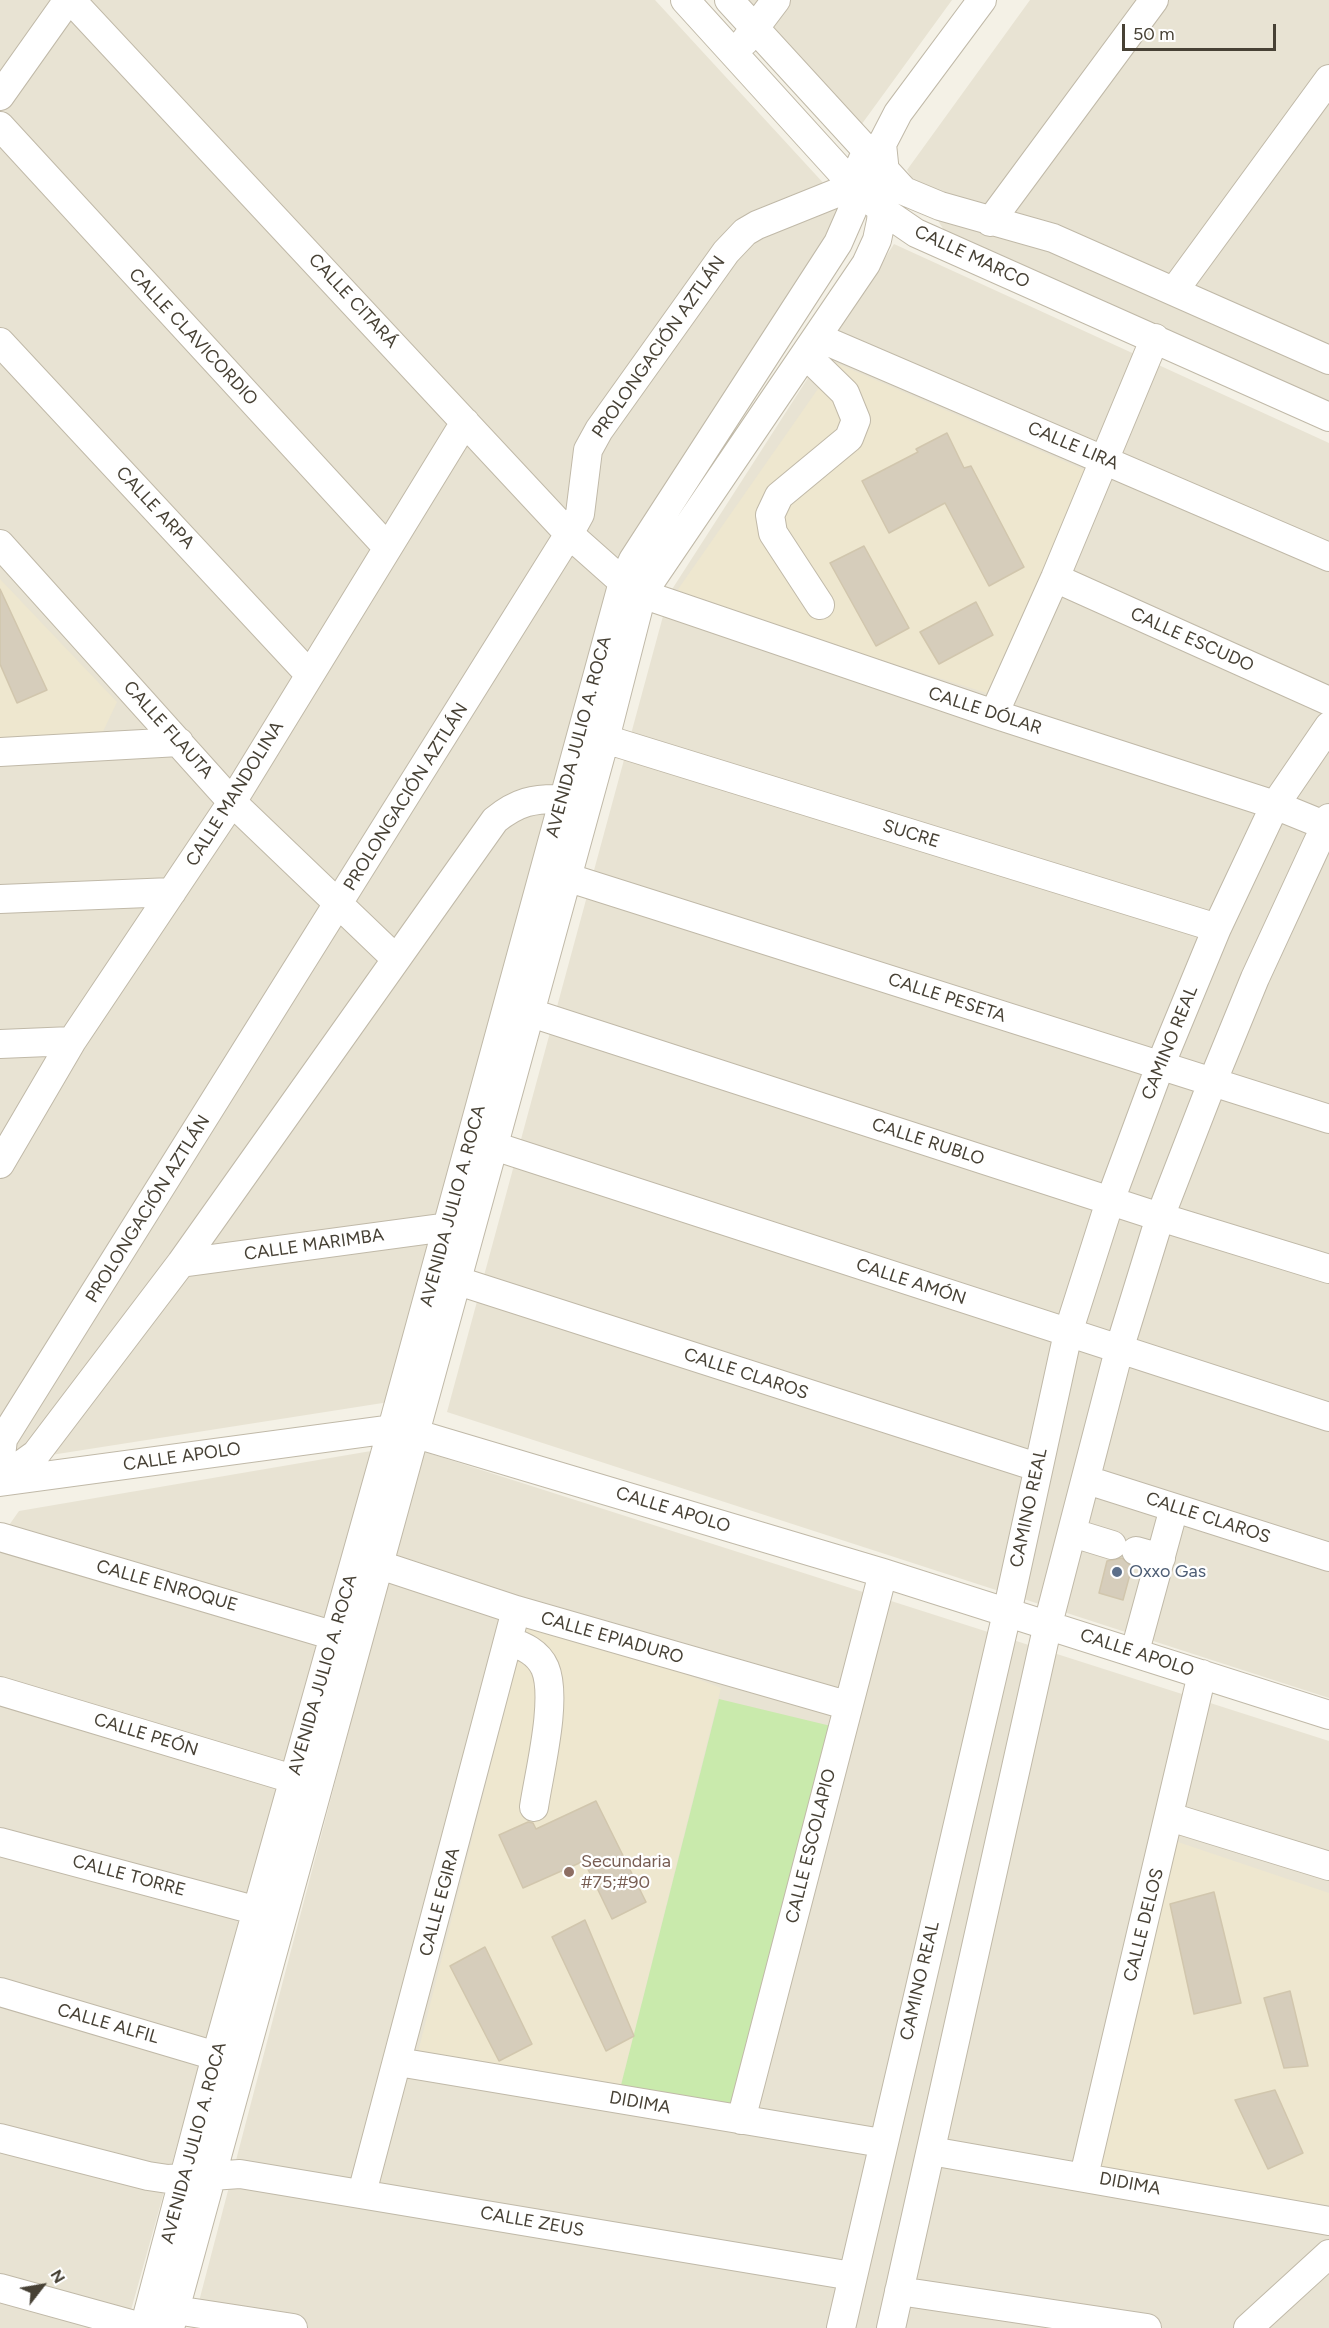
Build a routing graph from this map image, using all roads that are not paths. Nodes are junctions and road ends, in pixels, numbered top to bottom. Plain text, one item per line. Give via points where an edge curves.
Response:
1 (70, 0) edge
2 (685, 0) edge
3 (729, 0) edge
4 (776, 0) edge
5 (982, 0) edge
6 (1154, 0) edge
7 (756, 28) junction
8 (733, 54) junction
9 (1329, 79) edge
10 (0, 96) edge
11 (0, 126) edge
12 (874, 148) junction
13 (885, 173) junction
14 (854, 186) junction
15 (881, 209) junction
16 (990, 222) junction
17 (1174, 291) junction
18 (1155, 338) junction
19 (0, 342) edge
20 (811, 345) junction
21 (1329, 360) edge
22 (1329, 417) edge
23 (465, 422) junction
24 (1105, 460) junction
25 (569, 534) junction
26 (0, 544) edge
27 (387, 547) junction
28 (1329, 557) edge
29 (1055, 578) junction
30 (632, 588) junction
31 (820, 605) dead end
32 (309, 674) junction
33 (1329, 701) edge
34 (994, 714) junction
35 (1329, 726) edge
36 (605, 739) junction
37 (179, 742) junction
38 (0, 752) edge
39 (562, 799) junction
40 (232, 802) junction
41 (1275, 805) junction
42 (1328, 823) edge
43 (566, 877) junction
44 (172, 892) junction
45 (0, 899) edge
46 (338, 907) junction
47 (1216, 928) junction
48 (396, 959) junction
49 (528, 1012) junction
50 (72, 1041) junction
51 (0, 1044) edge
52 (1160, 1066) junction
53 (1212, 1083) junction
54 (1329, 1119) edge
55 (494, 1146) junction
56 (0, 1164) edge
57 (1110, 1201) junction
58 (1160, 1217) junction
59 (448, 1227) junction
60 (181, 1263) junction
61 (1329, 1269) edge
62 (455, 1280) junction
63 (1068, 1333) junction
64 (1119, 1350) junction
65 (1329, 1417) edge
66 (403, 1431) junction
67 (0, 1465) edge
68 (1037, 1467) junction
69 (1087, 1480) junction
70 (0, 1481) edge
71 (1174, 1508) junction
72 (1073, 1533) junction
73 (0, 1537) edge
74 (1136, 1551) junction
75 (1329, 1557) edge
76 (380, 1564) junction
77 (883, 1572) junction
78 (516, 1610) junction
79 (1007, 1613) junction
80 (1048, 1624) junction
81 (335, 1636) junction
82 (508, 1641) junction
83 (1135, 1651) junction
84 (1202, 1674) junction
85 (0, 1691) edge
86 (846, 1704) junction
87 (1329, 1715) edge
88 (292, 1779) junction
89 (534, 1807) dead end
90 (1170, 1816) junction
91 (0, 1842) edge
92 (1329, 1866) edge
93 (258, 1911) junction
94 (0, 1992) edge
95 (216, 2056) junction
96 (398, 2062) junction
97 (741, 2120) junction
98 (0, 2138) edge
99 (882, 2143) junction
100 (931, 2151) junction
101 (1084, 2175) junction
102 (198, 2177) junction
103 (362, 2193) junction
104 (1329, 2221) edge
105 (1329, 2254) edge
106 (852, 2276) junction
107 (0, 2288) edge
108 (899, 2291) junction
109 (155, 2321) edge
110 (293, 2328) edge
111 (841, 2328) edge
112 (891, 2328) edge
113 (1147, 2328) edge
114 (1248, 2328) edge

1 - 10 street
1 - 23 street, CALLE CITARÁ
2 - 8 street, CALLE MARCO
3 - 7 street, CALLE MARCO
4 - 7 street
5 - 12 street, AVENIDA JULIO A. ROCA
6 - 16 street
7 - 8 street
7 - 12 street, CALLE MARCO
8 - 14 street, CALLE MARCO
9 - 17 street
11 - 27 street, CALLE CLAVICORDIO
12 - 13 street, CALLE MARCO
12 - 14 street, AVENIDA JULIO A. ROCA
13 - 15 street, AVENIDA JULIO A. ROCA
13 - 16 street, CALLE MARCO via 915,197
14 - 15 street, CALLE MARCO
14 - 25 street, PROLONGACIÓN AZTLÁN via 758,225 745,232 726,252 599,430 588,450 580,514
14 - 30 street, AVENIDA JULIO A. ROCA via 852,211 838,243 633,560
15 - 18 street, CALLE MARCO via 916,234
15 - 20 street, AVENIDA JULIO A. ROCA via 873,250
16 - 17 street, CALLE MARCO via 1053,238
17 - 21 street, CALLE MARCO
18 - 22 street, CALLE MARCO
18 - 24 street
19 - 32 street, CALLE ARPA
20 - 24 street, CALLE LIRA
20 - 30 street, AVENIDA JULIO A. ROCA
20 - 31 street via 845,393 856,420 849,438 779,496 770,515 773,533
23 - 25 street, CALLE CITARÁ
23 - 27 street, CALLE MANDOLINA
24 - 28 street, CALLE LIRA
24 - 29 street
25 - 30 street, CALLE CITARÁ
25 - 46 street, PROLONGACIÓN AZTLÁN
26 - 37 street, CALLE FLAUTA
27 - 32 street, CALLE MANDOLINA
29 - 33 street, CALLE ESCUDO
29 - 34 street
30 - 34 street, CALLE DÓLAR
30 - 36 street, AVENIDA JULIO A. ROCA
30 - 39 street, AVENIDA JULIO A. ROCA
32 - 40 street, CALLE MANDOLINA
34 - 41 street, CALLE DÓLAR
35 - 41 street, CAMINO REAL
36 - 43 street, AVENIDA JULIO A. ROCA
36 - 47 street, SUCRE
37 - 38 street
37 - 40 street, CALLE FLAUTA
39 - 48 street via 523,801 495,820
39 - 59 street, AVENIDA JULIO A. ROCA
40 - 44 street, CALLE MANDOLINA
40 - 46 street, CALLE FLAUTA
41 - 42 street, CALLE DÓLAR
41 - 47 street, CAMINO REAL
42 - 53 street via 1255,978
43 - 49 street, AVENIDA JULIO A. ROCA
43 - 52 street, CALLE PESETA
44 - 45 street
44 - 50 street, CALLE MANDOLINA
46 - 48 street, CALLE FLAUTA
46 - 67 street, PROLONGACIÓN AZTLÁN via 3,1439
47 - 52 street, CAMINO REAL
48 - 60 street
49 - 55 street, AVENIDA JULIO A. ROCA
49 - 57 street, CALLE RUBLO
50 - 51 street
50 - 56 street, CALLE MANDOLINA
52 - 53 street, CALLE PESETA
52 - 57 street, CAMINO REAL
53 - 54 street, CALLE PESETA
53 - 58 street
55 - 62 street, AVENIDA JULIO A. ROCA
55 - 63 street, CALLE AMÓN
57 - 58 street, CALLE RUBLO
57 - 63 street, CAMINO REAL
58 - 61 street, CALLE RUBLO
58 - 64 street
59 - 60 street, CALLE MARIMBA
59 - 66 street, AVENIDA JULIO A. ROCA
60 - 70 street via 36,1454
62 - 66 street, AVENIDA JULIO A. ROCA
62 - 68 street, CALLE CLAROS
63 - 64 street, CALLE AMÓN
63 - 68 street, CAMINO REAL
64 - 65 street, CALLE AMÓN
64 - 69 street
66 - 70 street, CALLE APOLO
66 - 76 street, AVENIDA JULIO A. ROCA
66 - 77 street, CALLE APOLO
66 - 81 street, AVENIDA JULIO A. ROCA
68 - 79 street, CAMINO REAL
69 - 71 street, CALLE CLAROS
69 - 72 street
71 - 74 street
71 - 75 street, CALLE CLAROS
72 - 74 street
72 - 80 street
73 - 81 street, CALLE ENROQUE
74 - 83 street
76 - 78 street, CALLE EPIADURO
76 - 102 street, AVENIDA JULIO A. ROCA
77 - 79 street, CALLE APOLO
77 - 86 street, CALLE ESCOLAPIO
78 - 82 street, CALLE EGIRA
78 - 86 street, CALLE EPIADURO
79 - 80 street, CALLE APOLO
79 - 99 street, CAMINO REAL
80 - 83 street, CALLE APOLO
80 - 100 street
81 - 88 street, AVENIDA JULIO A. ROCA
82 - 89 street via 530,1649 545,1667 551,1695
82 - 96 street, CALLE EGIRA
83 - 84 street, CALLE APOLO
84 - 87 street, CALLE APOLO
84 - 90 street, CALLE DELOS
85 - 88 street, CALLE PEÓN
86 - 97 street, CALLE ESCOLAPIO
88 - 93 street, AVENIDA JULIO A. ROCA
90 - 92 street
90 - 101 street, CALLE DELOS
91 - 93 street, CALLE TORRE
93 - 95 street, AVENIDA JULIO A. ROCA
94 - 95 street, CALLE ALFIL
95 - 102 street, AVENIDA JULIO A. ROCA
96 - 97 street, DIDIMA
96 - 103 street, CALLE EGIRA
97 - 99 street, DIDIMA
98 - 102 street, CALLE ZEUS via 148,2176
99 - 106 street, CAMINO REAL
100 - 101 street, DIDIMA
100 - 108 street
101 - 104 street, DIDIMA
102 - 103 street, CALLE ZEUS via 240,2174
102 - 109 street, AVENIDA JULIO A. ROCA
103 - 106 street, CALLE ZEUS
105 - 114 street
106 - 111 street, CAMINO REAL
107 - 109 street
108 - 112 street
108 - 113 street
109 - 110 street

